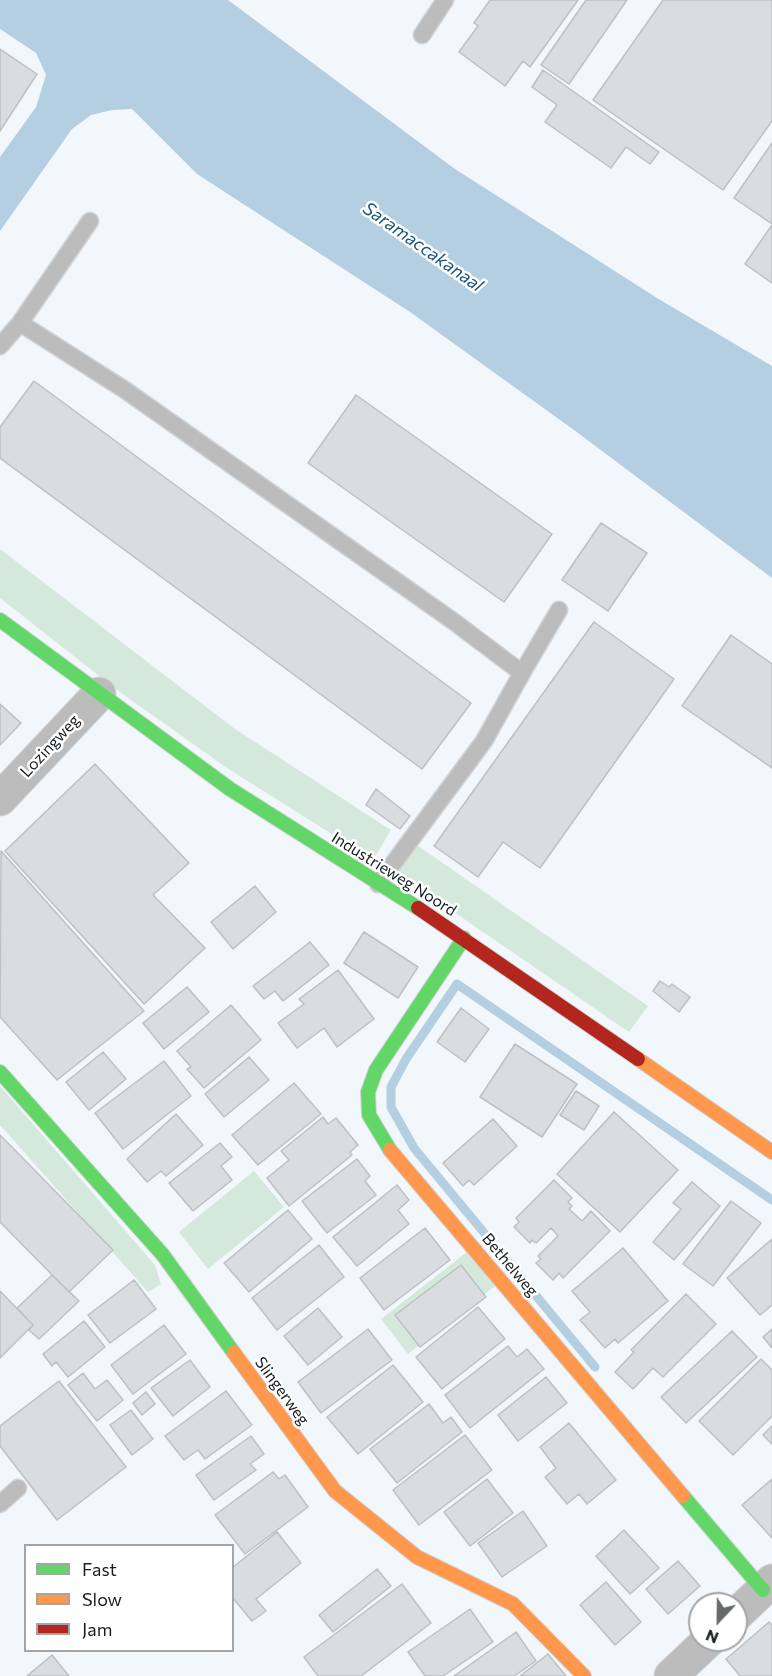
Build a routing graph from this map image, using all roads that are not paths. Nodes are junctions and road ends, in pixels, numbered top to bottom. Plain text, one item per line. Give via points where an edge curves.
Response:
1 (445, 0) edge
2 (422, 35) dead end
3 (90, 221) dead end
4 (20, 323) junction
5 (0, 346) edge
6 (559, 610) dead end
7 (0, 620) edge
8 (522, 673) junction
9 (99, 694) junction
10 (0, 799) edge
11 (378, 884) junction
12 (464, 938) junction
13 (0, 1072) edge
14 (772, 1152) edge
15 (18, 1488) dead end
16 (0, 1504) edge
17 (768, 1586) edge
18 (748, 1604) edge
19 (696, 1652) edge
20 (584, 1676) edge
21 (670, 1676) edge

1 - 2 lane
3 - 4 lane
4 - 5 lane
4 - 8 lane via 135,397
6 - 8 lane
7 - 9 street, Industrieweg Noord
8 - 11 lane via 484,741
9 - 10 street, Lozingweg
9 - 11 street, Industrieweg Noord via 230,789
11 - 12 street, Industrieweg Noord
12 - 14 street, Industrieweg Noord
12 - 17 street, Bethelweg via 376,1070 369,1092 369,1115 390,1150
13 - 20 street, Slingerweg via 163,1255 335,1491 417,1557 513,1604
15 - 16 lane
17 - 18 street
19 - 21 street

